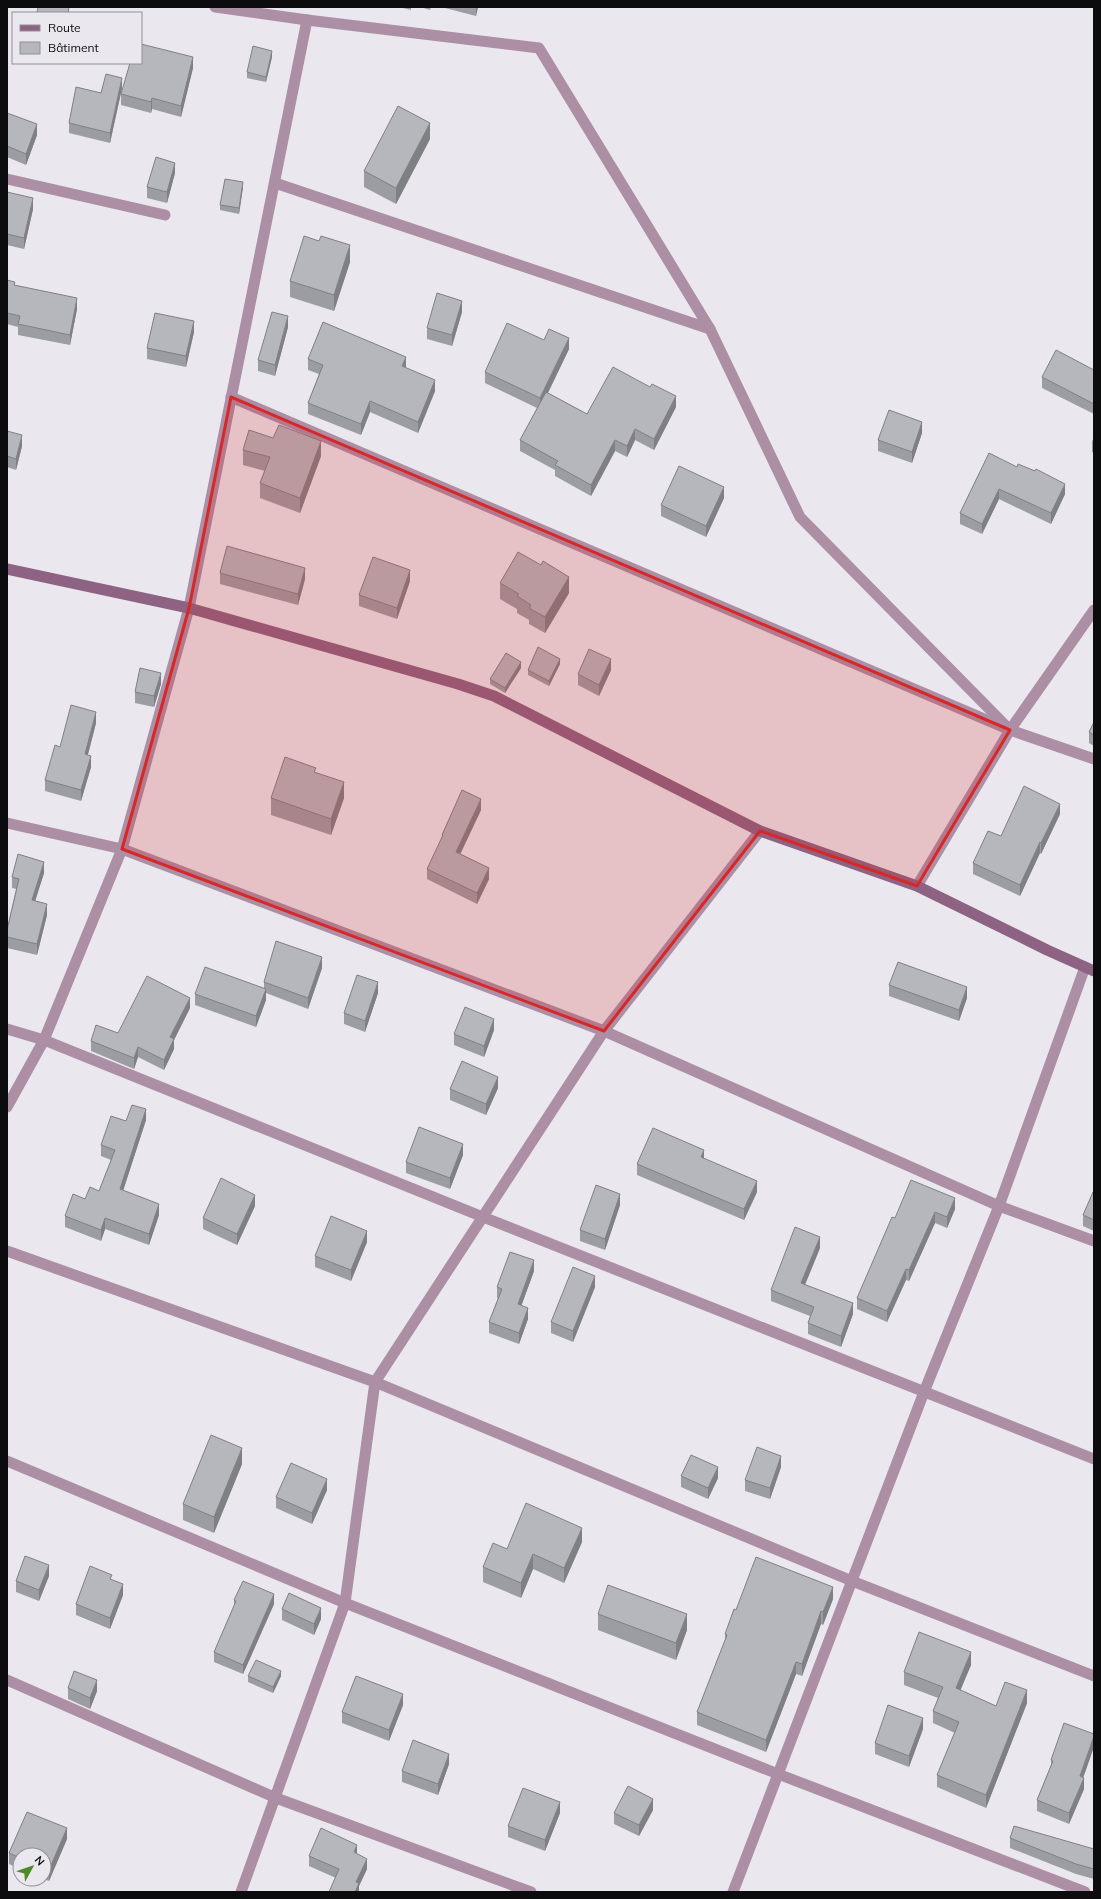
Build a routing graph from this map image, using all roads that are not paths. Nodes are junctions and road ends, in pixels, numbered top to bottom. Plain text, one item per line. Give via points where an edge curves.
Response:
1 (215, 7) edge
2 (307, 20) junction
3 (7, 178) edge
4 (275, 183) junction
5 (166, 215) dead end
6 (710, 329) junction
7 (231, 398) junction
8 (7, 570) edge
9 (189, 608) junction
10 (1094, 610) edge
11 (1010, 730) junction
12 (1094, 759) edge
13 (7, 823) edge
14 (760, 831) junction
15 (122, 849) junction
16 (917, 886) junction
17 (1090, 969) edge
18 (7, 1030) edge
19 (604, 1031) junction
20 (44, 1040) junction
21 (7, 1107) edge
22 (999, 1206) junction
23 (483, 1217) junction
24 (1094, 1241) edge
25 (7, 1251) edge
26 (375, 1382) junction
27 (924, 1392) junction
28 (1094, 1459) edge
29 (7, 1461) edge
30 (852, 1581) junction
31 (345, 1603) junction
32 (1094, 1676) edge
33 (7, 1680) edge
34 (778, 1774) junction
35 (276, 1798) junction
36 (241, 1892) edge
37 (531, 1892) edge
38 (734, 1892) edge
39 (1085, 1892) edge

1 - 2 street
2 - 4 street
2 - 6 street via 539,48
3 - 5 street
4 - 6 street
4 - 7 street
6 - 11 street via 800,517
7 - 9 street
7 - 11 street
8 - 9 main road
9 - 14 main road via 494,696
9 - 15 street
10 - 11 street
11 - 12 street
11 - 16 street
13 - 15 street
14 - 16 main road
14 - 19 street
15 - 19 street
15 - 20 street
16 - 17 main road
17 - 22 street
18 - 20 street
19 - 22 street
19 - 23 street
20 - 21 street
20 - 23 street
22 - 24 street
22 - 27 street
23 - 26 street
23 - 27 street
25 - 26 street
26 - 30 street
26 - 31 street
27 - 28 street
27 - 30 street
29 - 31 street
30 - 32 street
30 - 34 street
31 - 34 street
31 - 35 street
33 - 35 street
34 - 38 street
34 - 39 street
35 - 36 street
35 - 37 street

